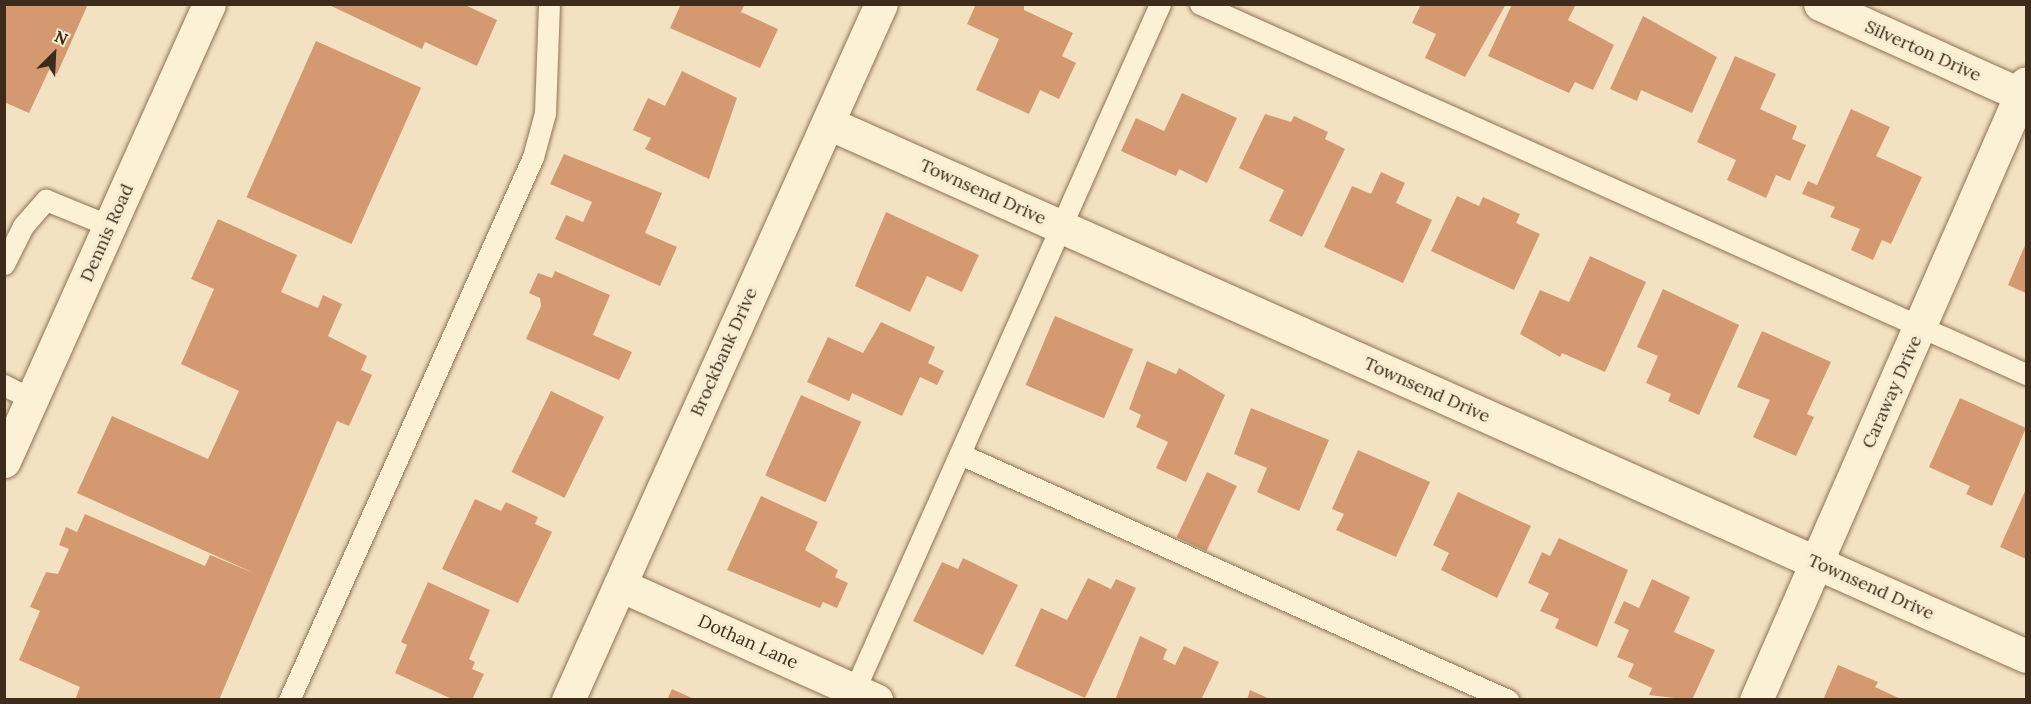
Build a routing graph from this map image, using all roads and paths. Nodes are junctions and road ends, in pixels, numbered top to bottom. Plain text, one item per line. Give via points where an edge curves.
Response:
1 (209, 4) edge
2 (549, 4) edge
3 (881, 4) edge
4 (1160, 4) edge
5 (1200, 4) edge
6 (1820, 4) edge
7 (2025, 92) edge
8 (828, 123) junction
9 (110, 226) junction
10 (1061, 227) junction
11 (4, 264) edge
12 (1921, 327) junction
13 (2026, 374) edge
14 (18, 392) edge
15 (960, 454) junction
16 (4, 461) edge
17 (1817, 562) junction
18 (620, 585) junction
19 (2026, 656) edge
20 (860, 696) edge
21 (289, 699) edge
22 (568, 699) edge
23 (1508, 699) edge
24 (1756, 699) edge

1 - 9 street, Dennis Road
2 - 21 lane via 545,113 533,157
3 - 8 street, Brockbank Drive
4 - 10 lane
5 - 12 lane
6 - 7 street, Silverton Drive
7 - 12 street, Caraway Drive
8 - 10 street, Townsend Drive
8 - 18 street, Brockbank Drive
9 - 11 lane via 46,200 22,226
9 - 14 street, Dennis Road
10 - 15 lane
10 - 17 street, Townsend Drive
12 - 13 lane
12 - 17 street, Caraway Drive
14 - 16 street, Dennis Road
15 - 20 lane
15 - 23 lane
17 - 19 street, Townsend Drive
17 - 24 street, Caraway Drive
18 - 20 street, Dothan Lane
18 - 22 street, Brockbank Drive

